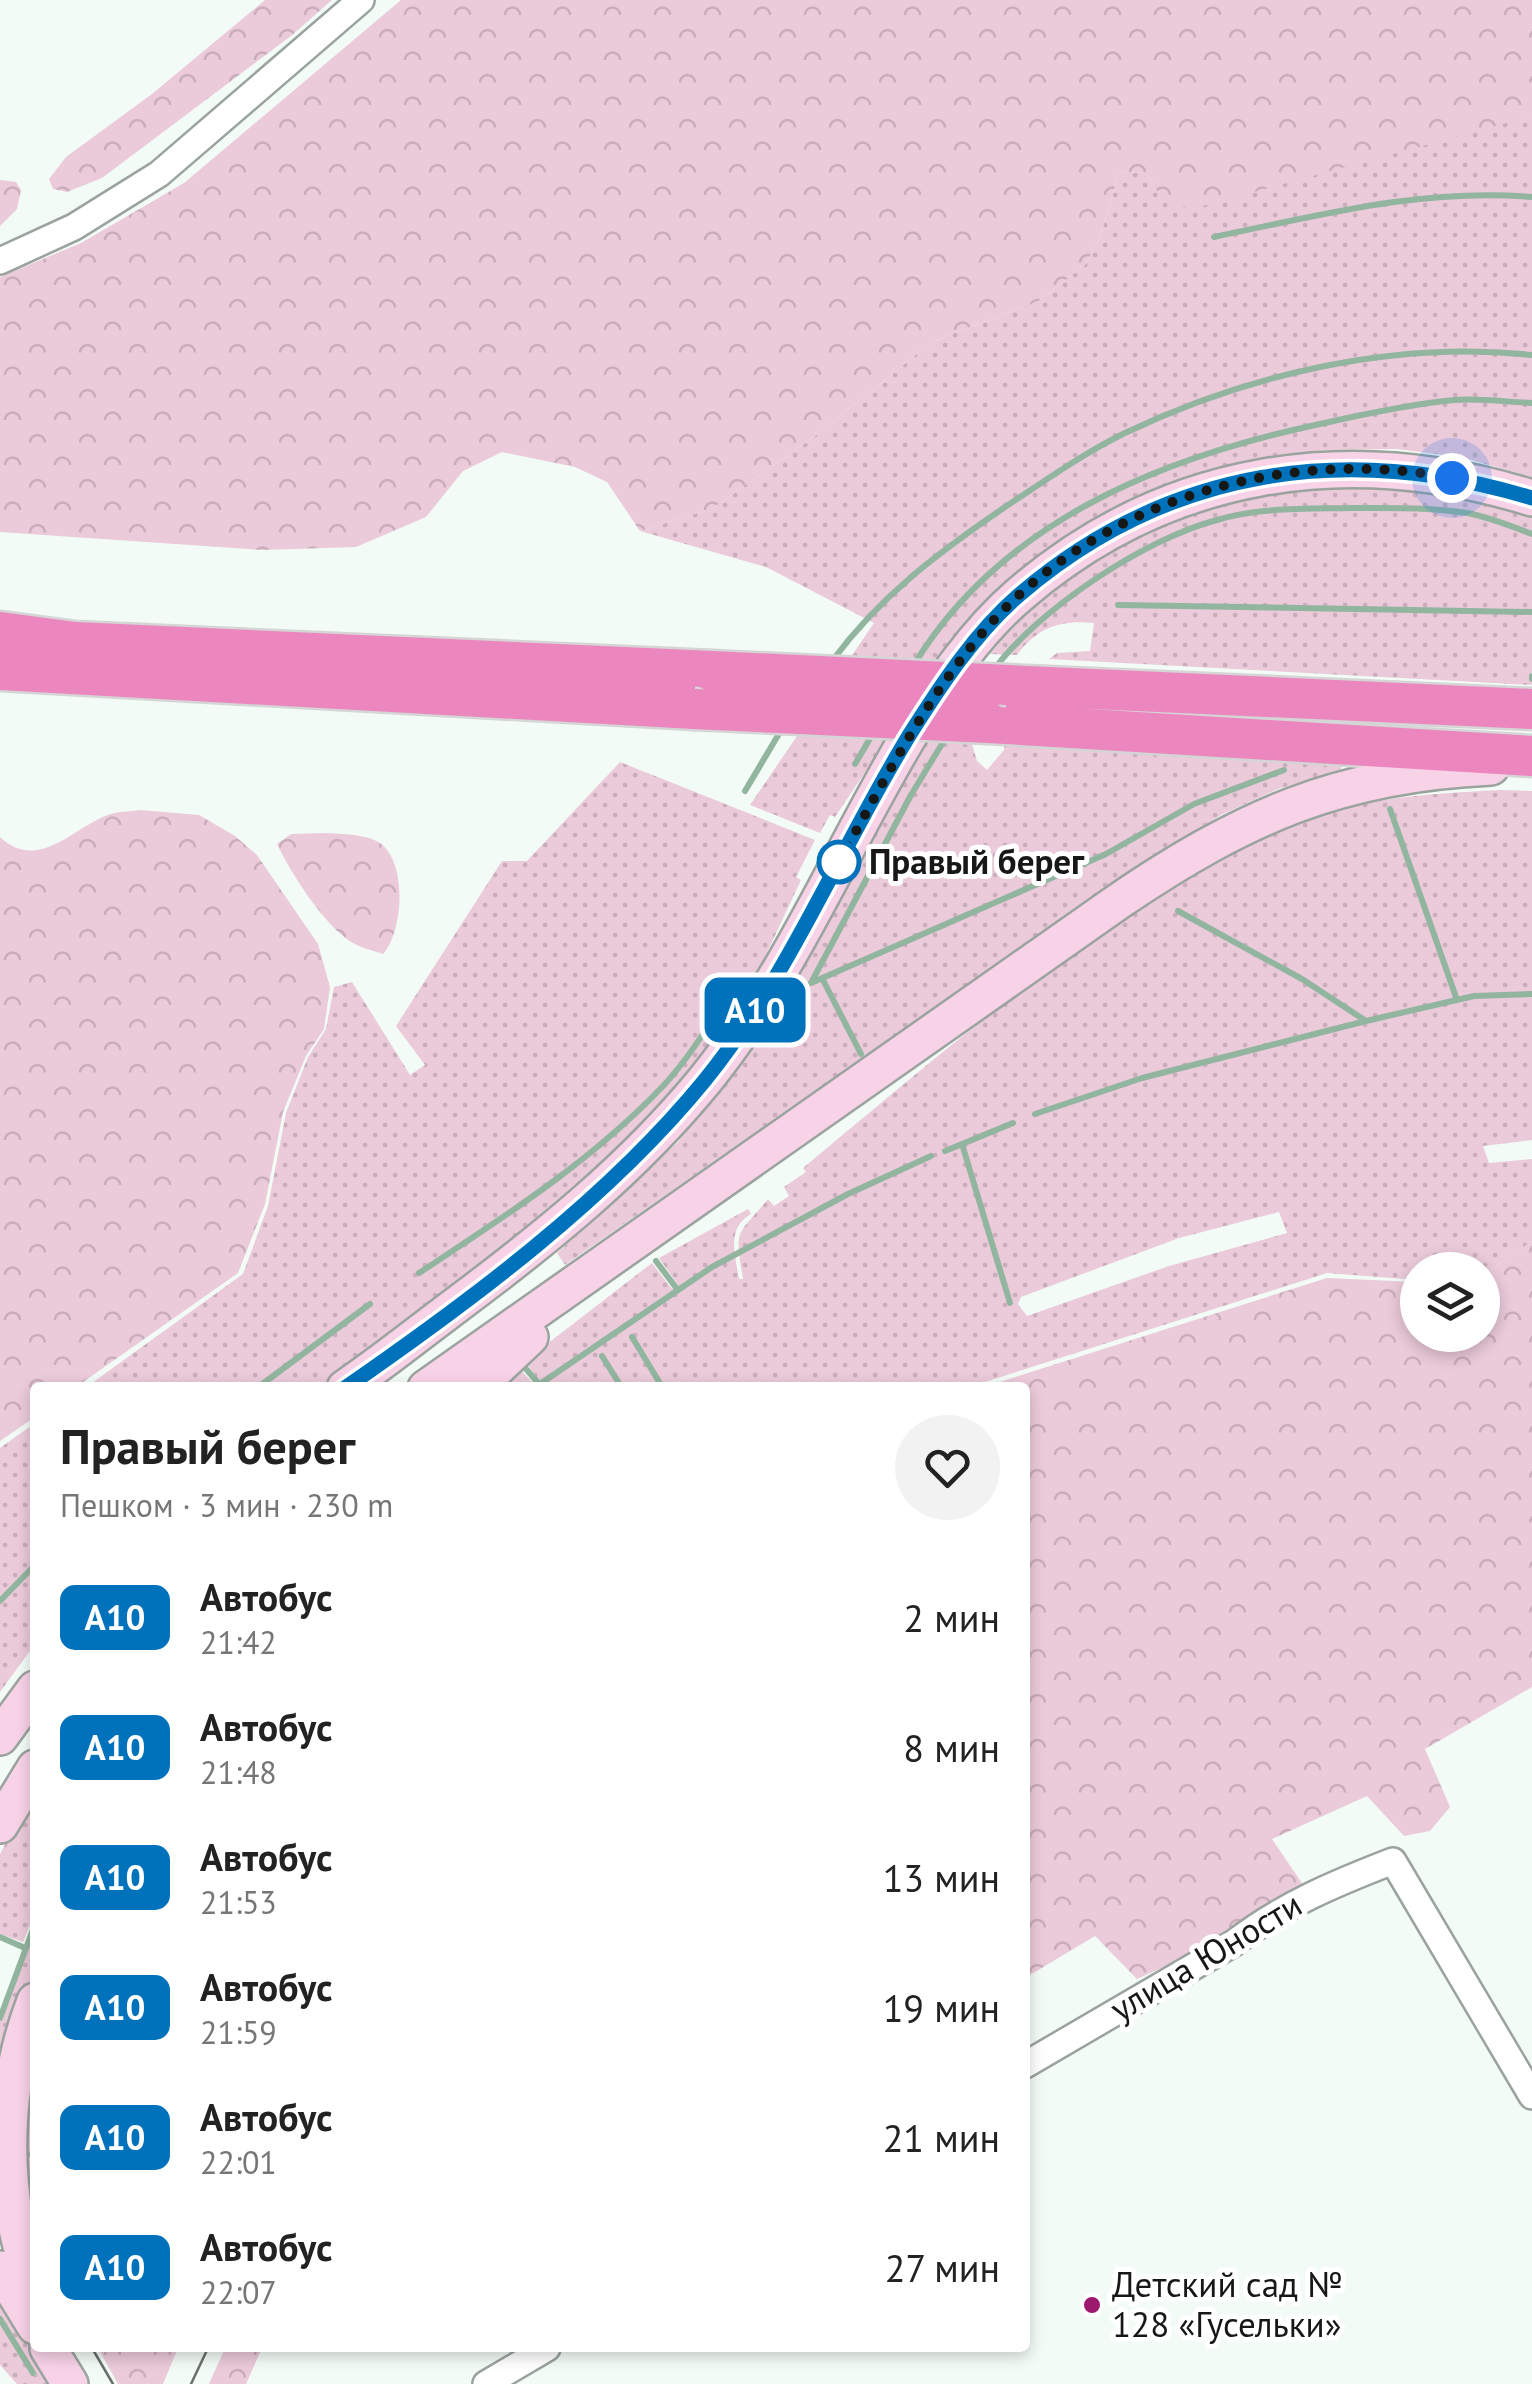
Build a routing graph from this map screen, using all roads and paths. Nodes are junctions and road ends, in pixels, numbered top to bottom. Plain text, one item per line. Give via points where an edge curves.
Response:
1 (361, 0) edge
2 (0, 261) edge
3 (1532, 498) edge
4 (0, 632) edge
5 (0, 670) edge
6 (1532, 709) edge
7 (1532, 756) edge
8 (1532, 765) edge
9 (624, 1249) junction
10 (353, 1382) edge
11 (435, 1382) edge
12 (482, 1382) edge
13 (30, 1696) edge
14 (0, 1737) edge
15 (30, 1776) edge
16 (0, 1825) edge
17 (30, 2016) edge
18 (1030, 2062) edge
19 (1532, 2096) edge
20 (0, 2269) edge
21 (30, 2274) edge
22 (30, 2318) edge
23 (50, 2352) edge
24 (66, 2352) edge
25 (541, 2352) edge
26 (70, 2384) edge
27 (82, 2384) edge
28 (486, 2384) edge

1 - 2 street via 159,174 74,228
3 - 10 main road via 1416,471 1348,468 1267,476 1197,492 1080,548 1017,596 940,690 790,953 706,1079 641,1152 554,1232
4 - 6 highway, bridge via 75,642
5 - 7 highway, bridge
8 - 9 main road via 1386,779 1316,795 1220,836
9 - 11 main road
9 - 12 main road
13 - 14 main road
15 - 16 main road
17 - 21 main road via 15,2060 5,2172
18 - 19 street, улица Юности via 1313,1892 1393,1860
20 - 22 main road
23 - 26 main road
24 - 27 main road
25 - 28 street

